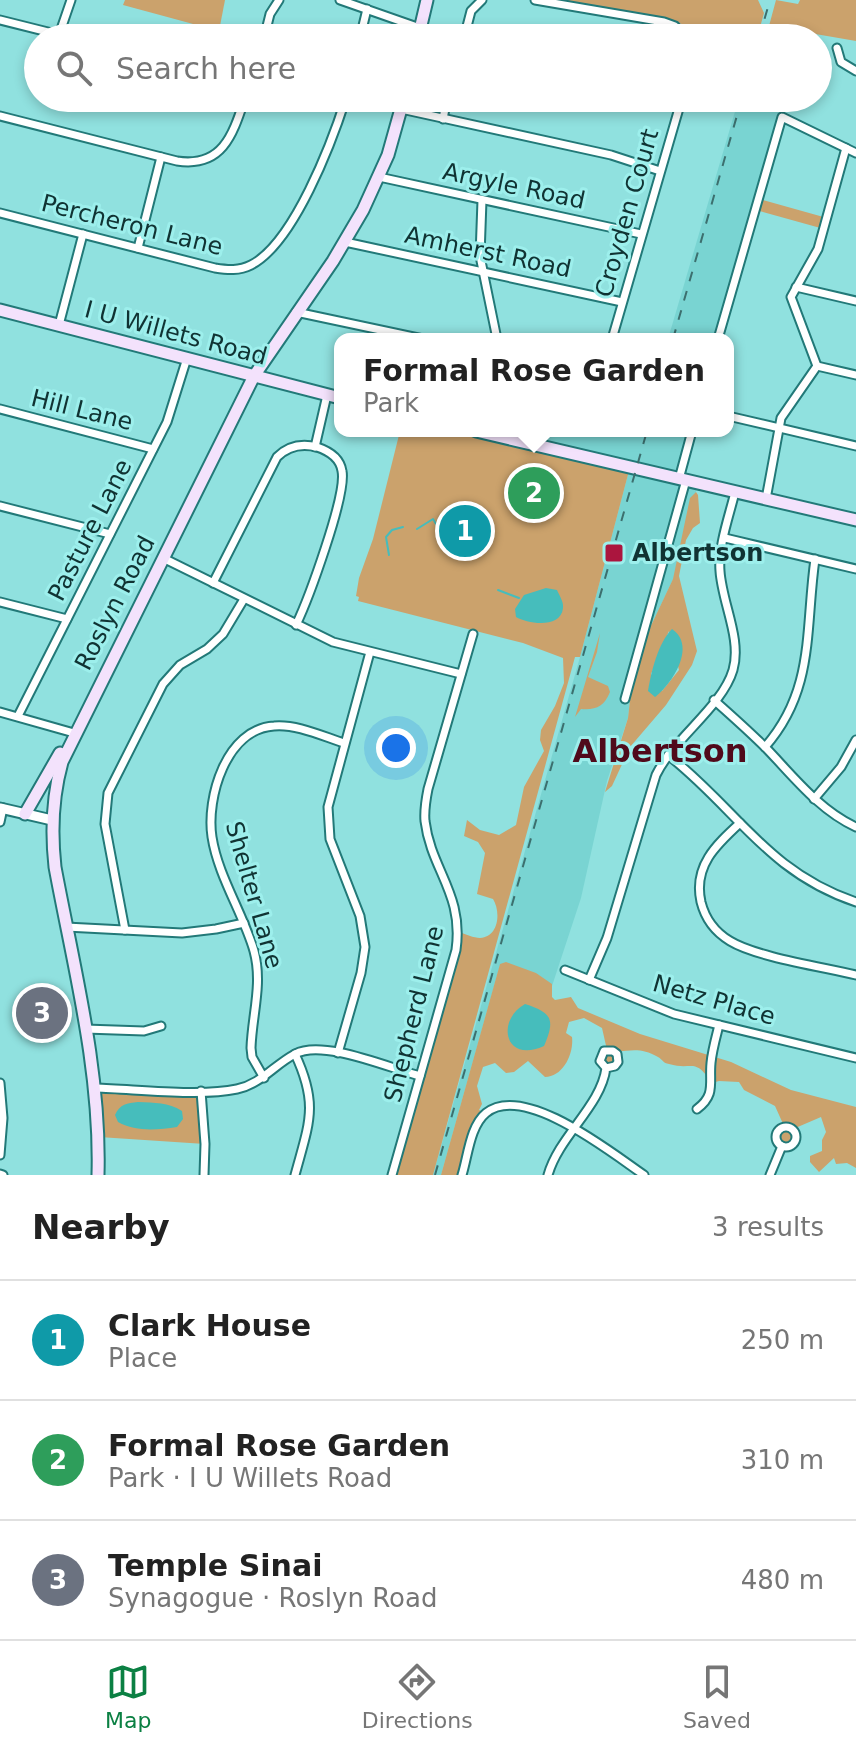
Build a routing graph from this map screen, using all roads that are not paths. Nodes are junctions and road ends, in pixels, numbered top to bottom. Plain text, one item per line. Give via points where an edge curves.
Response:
1 (71, 0) edge
2 (279, 0) edge
3 (340, 0) edge
4 (427, 0) edge
5 (482, 0) edge
6 (535, 0) edge
7 (367, 9) junction
8 (0, 20) edge
9 (63, 24) edge
10 (268, 24) edge
11 (363, 24) edge
12 (400, 24) edge
13 (421, 24) edge
14 (468, 24) edge
15 (670, 24) edge
16 (24, 26) edge
17 (837, 48) dead end
18 (856, 71) edge
19 (240, 112) edge
20 (341, 112) edge
21 (399, 112) edge
22 (424, 112) edge
23 (444, 112) edge
24 (676, 112) edge
25 (0, 116) edge
26 (443, 119) junction
27 (846, 148) junction
28 (856, 153) edge
29 (161, 157) junction
30 (660, 171) junction
31 (379, 177) junction
32 (482, 200) junction
33 (0, 213) edge
34 (83, 234) junction
35 (641, 234) junction
36 (345, 242) junction
37 (138, 248) junction
38 (483, 272) junction
39 (796, 287) junction
40 (856, 301) edge
41 (622, 302) junction
42 (0, 310) edge
43 (296, 312) junction
44 (59, 325) junction
45 (395, 333) edge
46 (496, 333) edge
47 (614, 333) edge
48 (720, 333) edge
49 (187, 358) junction
50 (817, 366) junction
51 (856, 375) edge
52 (254, 376) junction
53 (327, 395) junction
54 (334, 397) edge
55 (0, 409) edge
56 (734, 417) edge
57 (778, 427) junction
58 (509, 437) edge
59 (691, 437) edge
60 (856, 446) edge
61 (315, 447) junction
62 (153, 449) junction
63 (682, 479) junction
64 (735, 492) junction
65 (766, 499) junction
66 (0, 506) edge
67 (856, 520) edge
68 (110, 534) junction
69 (725, 538) junction
70 (163, 558) junction
71 (815, 559) junction
72 (856, 569) edge
73 (213, 583) junction
74 (244, 599) junction
75 (0, 602) edge
76 (67, 619) junction
77 (296, 625) junction
78 (473, 634) dead end
79 (370, 652) junction
80 (461, 674) junction
81 (625, 699) dead end
82 (714, 700) junction
83 (0, 712) edge
84 (18, 716) junction
85 (74, 733) junction
86 (856, 740) edge
87 (344, 743) junction
88 (765, 747) junction
89 (854, 750) edge
90 (668, 755) junction
91 (814, 799) junction
92 (1, 808) edge
93 (25, 814) junction
94 (52, 820) junction
95 (0, 822) edge
96 (740, 823) junction
97 (856, 827) edge
98 (856, 902) edge
99 (244, 923) junction
100 (66, 927) junction
101 (125, 930) junction
102 (565, 970) dead end
103 (856, 975) edge
104 (589, 980) junction
105 (719, 1025) junction
106 (161, 1026) dead end
107 (85, 1029) junction
108 (338, 1053) junction
109 (295, 1054) junction
110 (856, 1058) edge
111 (606, 1068) dead end
112 (420, 1076) junction
113 (264, 1078) junction
114 (0, 1083) edge
115 (96, 1088) junction
116 (201, 1091) junction
117 (697, 1109) dead end
118 (573, 1127) junction
119 (782, 1146) dead end
120 (0, 1155) edge
121 (642, 1174) edge
122 (98, 1175) edge
123 (204, 1175) edge
124 (295, 1175) edge
125 (392, 1175) edge
126 (462, 1175) edge
127 (548, 1175) edge
128 (770, 1175) edge

1 - 9 street
2 - 10 street
3 - 7 street
4 - 13 main road
5 - 14 street
6 - 15 street
7 - 11 street
7 - 12 street
8 - 16 street
17 - 18 street via 841,62
19 - 29 street via 231,136 205,160 186,163
20 - 37 street, Percheron Lane via 314,181 261,259 231,270
21 - 31 main road, Roslyn Road
22 - 26 street
23 - 26 street
24 - 30 street, Croyden Court
25 - 29 street
26 - 30 street via 611,155
27 - 28 street
27 - 39 street via 818,249
27 - 48 street via 782,117
29 - 37 street
30 - 35 street, Croyden Court
31 - 32 street, Argyle Road
31 - 36 main road, Roslyn Road
32 - 35 street, Argyle Road
32 - 38 street
33 - 34 street, Percheron Lane
34 - 37 street, Percheron Lane
34 - 44 street
35 - 41 street, Croyden Court
36 - 38 street, Amherst Road
36 - 43 main road, Roslyn Road
38 - 41 street, Amherst Road
38 - 46 street
39 - 40 street
39 - 50 street via 792,303
41 - 47 street, Croyden Court
42 - 44 main road, I U Willets Road
43 - 45 street
43 - 52 main road, Roslyn Road
44 - 49 main road, I U Willets Road
49 - 52 main road, I U Willets Road
49 - 62 street, Pasture Lane
50 - 51 street
50 - 57 street
52 - 53 main road, I U Willets Road
52 - 70 main road, Roslyn Road
53 - 54 main road, I U Willets Road
53 - 61 street
55 - 62 street, Hill Lane
56 - 57 street
57 - 60 street
57 - 65 street
58 - 63 main road
59 - 63 street
61 - 73 street via 294,446 277,457
61 - 77 street via 335,457 343,479 315,580
62 - 68 street, Pasture Lane
63 - 64 main road
63 - 81 street
64 - 65 main road
64 - 69 street
65 - 67 main road
66 - 68 street
68 - 76 street, Pasture Lane
69 - 71 street
69 - 82 street via 720,572 735,660
70 - 73 street
70 - 85 main road, Roslyn Road
71 - 72 street
71 - 88 street via 800,686 786,720
73 - 74 street
74 - 77 street
74 - 101 street via 223,634 163,684 108,793 105,824
75 - 76 street
76 - 84 street, Pasture Lane
77 - 79 street
78 - 80 street, Shepherd Lane
79 - 80 street
79 - 87 street
80 - 112 street, Shepherd Lane via 425,810 456,908 458,935
82 - 88 street
82 - 90 street
83 - 84 street
84 - 85 street
85 - 93 main road
85 - 94 main road, Roslyn Road via 58,776
86 - 89 street
87 - 99 street, Shelter Lane via 276,725 251,733 234,749 216,787 211,822 215,850
87 - 108 street via 330,793 328,828 360,916 365,947
88 - 91 street
89 - 91 street
90 - 96 street
90 - 104 street via 654,781 607,938
91 - 97 street
92 - 93 street
92 - 95 street
93 - 94 street
94 - 100 main road, Roslyn Road
96 - 98 street via 790,870
96 - 103 street via 703,865 700,898 710,923 726,939 751,950
99 - 101 street via 200,932
99 - 113 street, Shelter Lane via 258,972 252,1057
100 - 101 street
100 - 107 main road, Roslyn Road
102 - 104 street, Netz Place
104 - 105 street, Netz Place via 674,1014
105 - 110 street, Netz Place
105 - 117 street via 711,1091
106 - 107 street via 144,1031
107 - 115 main road, Roslyn Road
108 - 109 street via 318,1049
108 - 112 street
109 - 113 street
109 - 124 street via 312,1106
111 - 118 street via 599,1089
112 - 125 street, Shepherd Lane
113 - 116 street via 240,1089
114 - 120 street
115 - 116 street
115 - 122 main road, Roslyn Road
116 - 123 street
118 - 121 street
118 - 126 street via 515,1105 491,1110 474,1131
118 - 127 street
119 - 128 street

